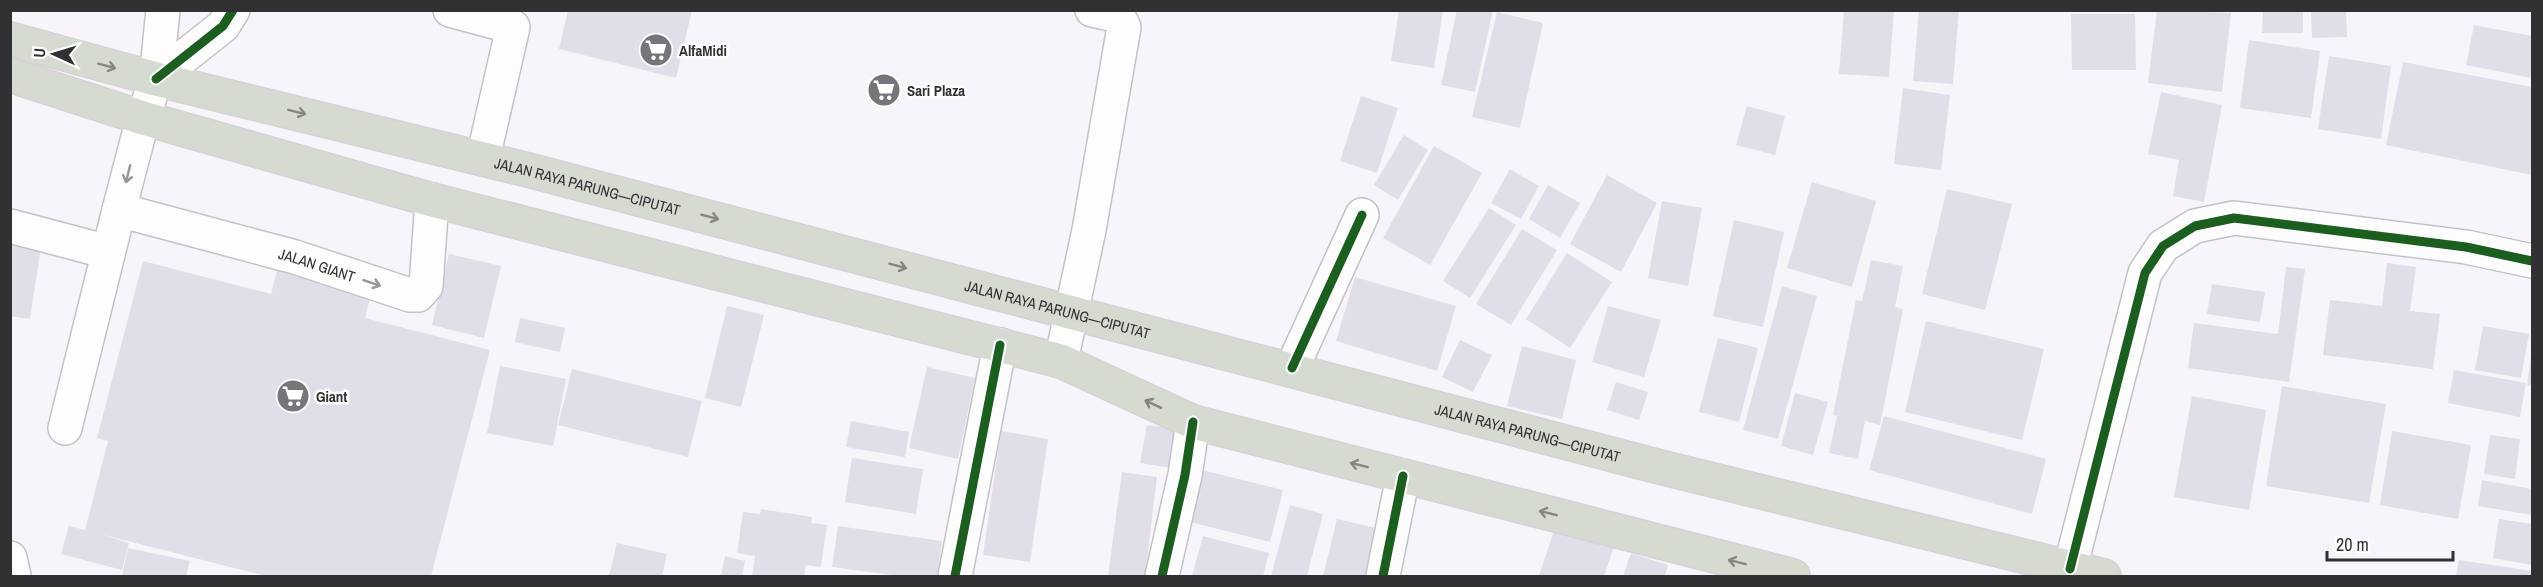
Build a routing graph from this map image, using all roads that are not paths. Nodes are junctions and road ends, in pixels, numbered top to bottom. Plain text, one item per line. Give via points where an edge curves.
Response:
1 (163, 10) edge
2 (233, 10) edge
3 (450, 10) edge
4 (1092, 10) edge
5 (518, 19) edge
6 (11, 41) edge
7 (10, 75) edge
8 (156, 79) junction
9 (143, 118) junction
10 (483, 158) junction
11 (432, 200) junction
12 (119, 210) junction
13 (1362, 215) dead end
14 (10, 225) edge
15 (108, 252) junction
16 (2532, 261) edge
17 (1072, 311) junction
18 (1000, 345) junction
19 (1061, 361) junction
20 (1292, 368) junction
21 (1192, 422) junction
22 (65, 428) dead end
23 (1403, 476) junction
24 (10, 558) edge
25 (2070, 568) junction
26 (14, 576) edge
27 (955, 576) edge
28 (1162, 576) edge
29 (1383, 576) edge
30 (1793, 576) edge
31 (2104, 576) edge

1 - 8 street
2 - 8 street via 224,26
3 - 5 street
4 - 17 street via 1118,16 1124,27
5 - 10 street
6 -> 8 highway, JALAN RAYA PARUNG—CIPUTAT
7 - 9 highway
8 - 9 street
8 -> 10 highway, JALAN RAYA PARUNG—CIPUTAT
9 - 11 highway
9 -> 12 street
10 -> 17 highway, JALAN RAYA PARUNG—CIPUTAT
12 -> 11 street, JALAN GIANT via 418,295 426,286
11 - 18 highway
12 - 15 street
13 - 20 street
14 - 15 street
15 - 22 street
16 - 25 street via 2466,247 2234,218 2195,226 2163,246 2145,273
17 - 19 street
17 - 20 highway, JALAN RAYA PARUNG—CIPUTAT
18 - 19 highway
18 - 27 street
21 -> 19 highway
20 - 25 highway, JALAN RAYA PARUNG—CIPUTAT via 1656,466
23 -> 21 highway
21 - 28 street via 1185,475
23 - 29 street
30 -> 23 highway
24 - 26 street
25 - 31 highway, JALAN RAYA PARUNG—CIPUTAT

